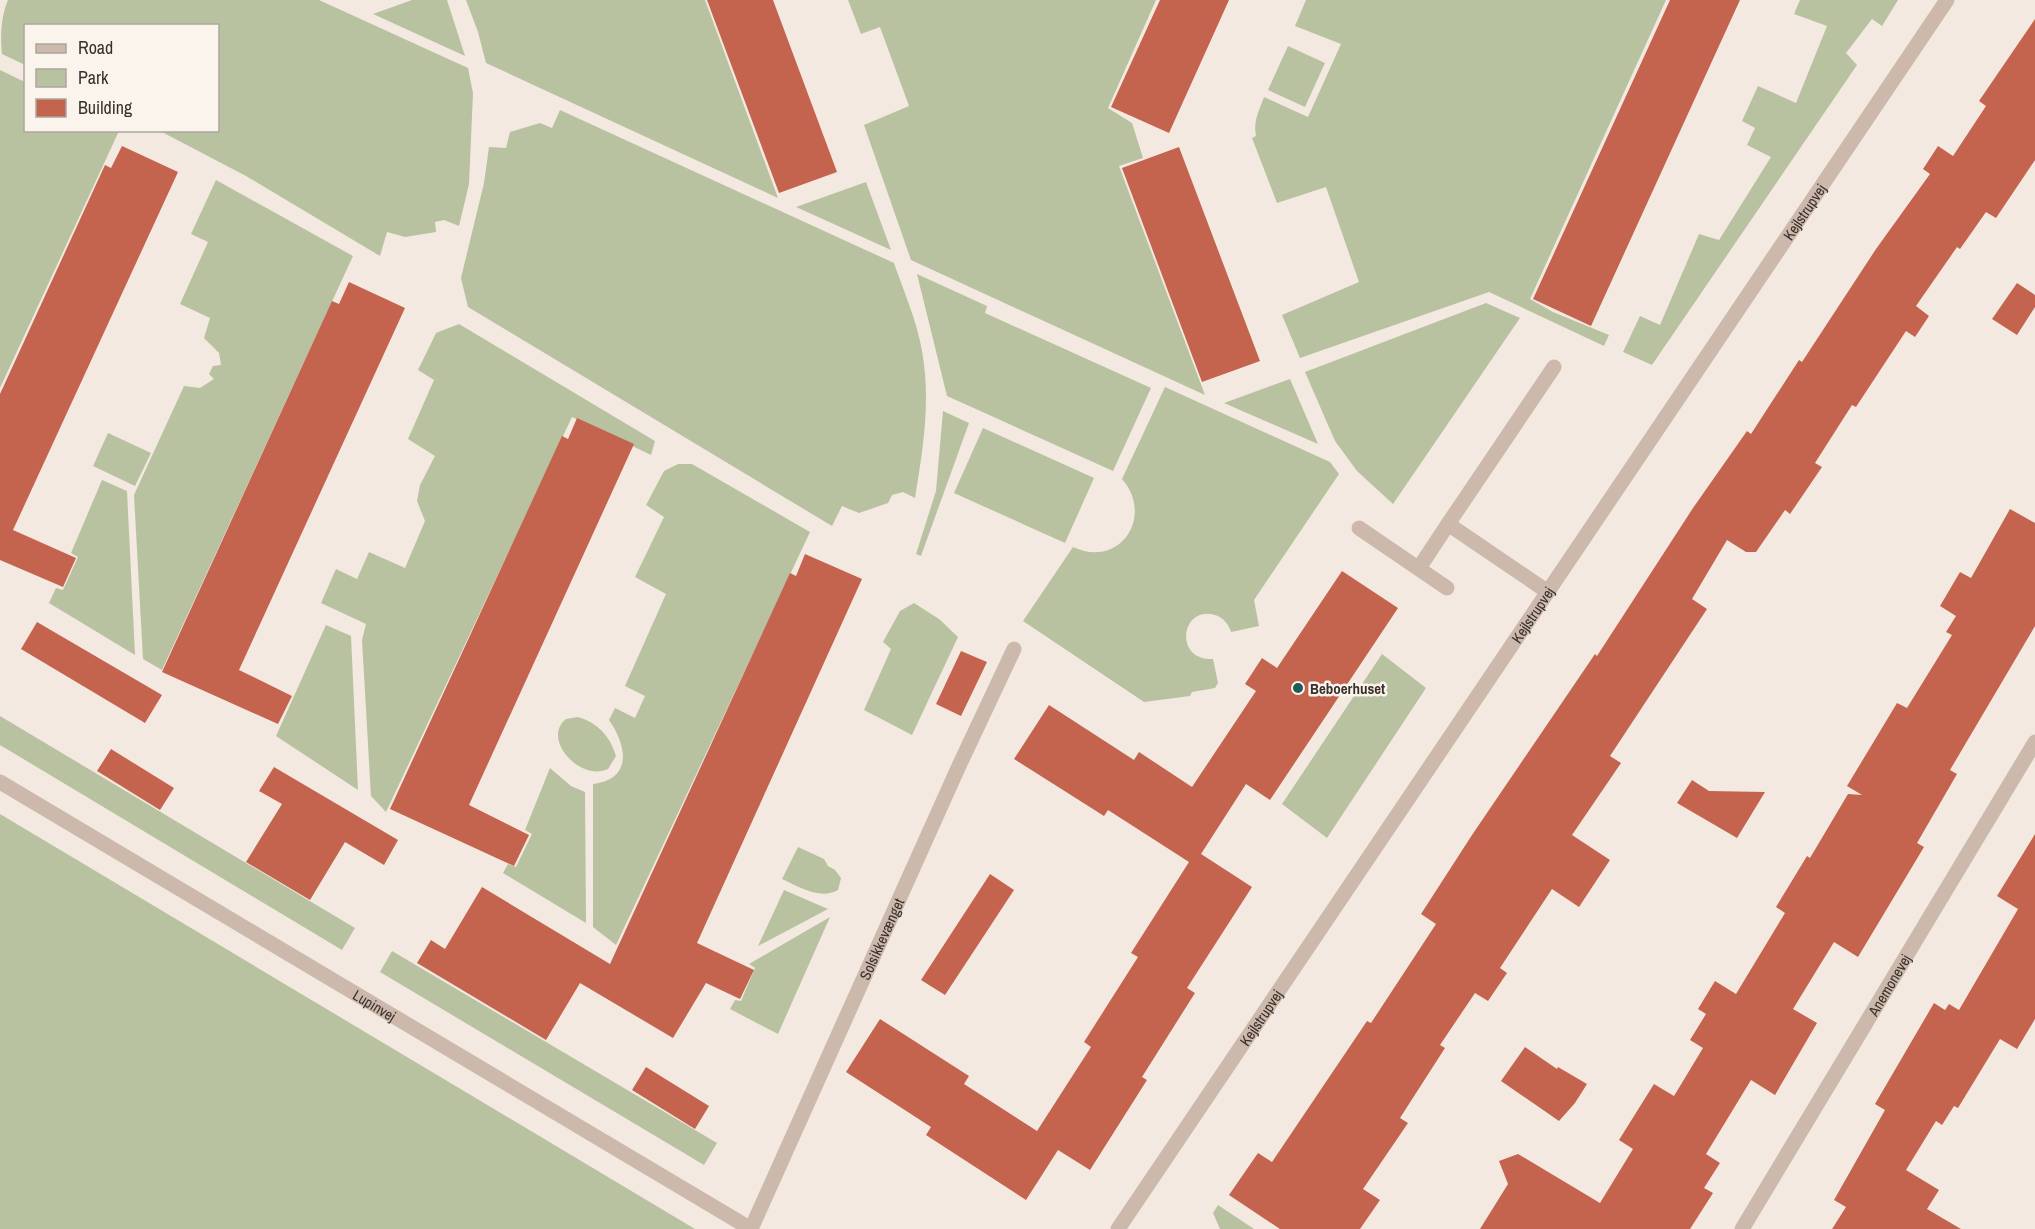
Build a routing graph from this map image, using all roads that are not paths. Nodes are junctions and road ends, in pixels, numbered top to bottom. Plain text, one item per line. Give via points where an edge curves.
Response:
1 (1947, 0) edge
2 (1554, 368) dead end
3 (1448, 524) junction
4 (1359, 528) dead end
5 (1419, 568) junction
6 (1447, 588) dead end
7 (1548, 592) junction
8 (1014, 650) dead end
9 (2035, 742) edge
10 (0, 782) edge
11 (751, 1229) edge
12 (1118, 1229) edge
13 (1742, 1229) edge

1 - 7 street, Kejlstrupvej
2 - 3 street
3 - 5 street
3 - 7 street
4 - 5 street
5 - 6 street
7 - 12 street, Kejlstrupvej
8 - 11 street, Solsikkevænget
9 - 13 street, Anemonevej
10 - 11 street, Lupinvej

